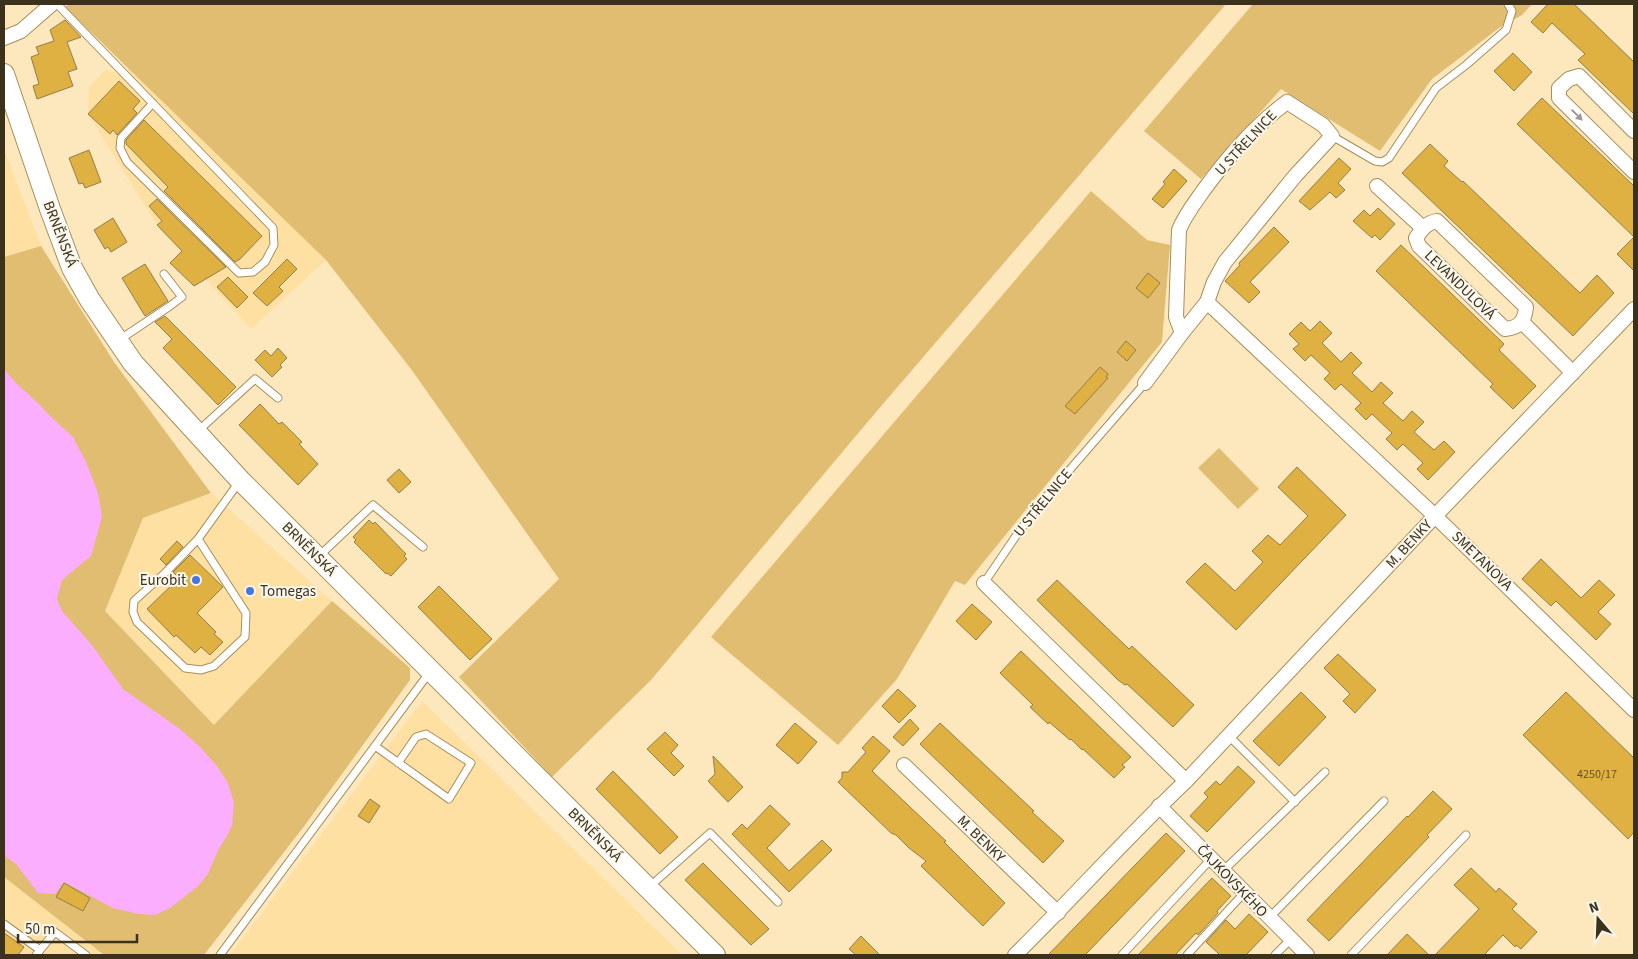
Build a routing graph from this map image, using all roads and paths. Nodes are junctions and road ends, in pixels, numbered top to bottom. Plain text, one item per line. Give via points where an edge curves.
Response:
1 (52, 4) edge
2 (57, 4) edge
3 (1508, 4) edge
4 (4, 38) edge
5 (4, 74) edge
6 (153, 104) junction
7 (1634, 130) edge
8 (1332, 136) junction
9 (1634, 172) edge
10 (1377, 186) dead end
11 (1423, 228) junction
12 (164, 274) dead end
13 (1206, 302) junction
14 (1634, 309) edge
15 (1522, 322) junction
16 (1182, 333) junction
17 (117, 341) junction
18 (1572, 372) junction
19 (1145, 383) joint
20 (278, 398) dead end
21 (196, 432) junction
22 (240, 480) junction
23 (1435, 516) junction
24 (198, 539) junction
25 (423, 547) dead end
26 (318, 557) junction
27 (984, 583) joint
28 (431, 670) junction
29 (1634, 710) edge
30 (1229, 736) junction
31 (375, 746) junction
32 (398, 762) junction
33 (904, 765) dead end
34 (1325, 772) dead end
35 (1186, 781) junction
36 (1384, 801) dead end
37 (1295, 802) junction
38 (1159, 806) junction
39 (1466, 835) dead end
40 (1211, 859) junction
41 (1223, 871) junction
42 (648, 888) junction
43 (1244, 893) junction
44 (778, 902) dead end
45 (1058, 913) junction
46 (1269, 918) junction
47 (4, 924) edge
48 (1290, 940) junction
49 (38, 953) edge
50 (86, 955) edge
51 (220, 955) edge
52 (715, 955) edge
53 (1014, 955) edge
54 (1122, 955) edge
55 (1187, 955) edge
56 (1276, 955) edge
57 (1306, 955) edge
58 (1351, 955) edge

1 - 4 street via 21,31
2 - 6 lane
3 - 8 lane via 1512,11 1506,30 1436,88 1389,158 1375,161
5 - 17 main road, BRNĚNSKÁ via 12,109 72,268
6 - 6 lane via 273,228 274,246 265,262 253,272 238,273 127,162 120,148 121,138
7 -> 9 street via 1579,76 1569,79 1559,88 1559,98
8 - 13 street, U STŘELNICE via 1295,176 1226,262
8 - 16 street, U STŘELNICE via 1323,125 1287,102 1257,126 1212,179 1179,230 1176,317
10 - 11 street
11 - 15 street, LEVANDULOVÁ via 1437,221 1526,307
11 - 15 street, LEVANDULOVÁ via 1416,238 1419,246 1505,329 1514,328
12 - 17 lane via 182,297
13 - 16 street, U STŘELNICE
13 - 23 street, SMETANOVA
14 - 18 street, M. BENKY
15 - 18 street
16 - 19 street, U STŘELNICE
17 - 21 main road, BRNĚNSKÁ
18 - 23 street, M. BENKY
19 - 27 lane, U STŘELNICE via 1040,504
20 - 21 lane via 255,379
21 - 22 main road, BRNĚNSKÁ
22 - 24 lane
22 - 26 main road, BRNĚNSKÁ
23 - 29 street, SMETANOVA
23 - 30 street, M. BENKY
24 - 24 lane via 134,601 133,612 137,622 185,668 201,670 214,666 245,637 246,613
25 - 26 lane via 373,505
26 - 28 main road, BRNĚNSKÁ
27 - 35 street
28 - 31 lane
28 - 42 main road, BRNĚNSKÁ
30 - 35 street, M. BENKY
30 - 37 lane
31 - 32 lane
31 - 51 lane
32 - 32 lane via 449,799 471,763 426,734 416,737
33 - 45 street, M. BENKY
34 - 37 lane
35 - 38 street, M. BENKY
36 - 46 lane
37 - 41 lane
38 - 40 street, ČAJKOVSKÉHO
38 - 45 street, M. BENKY
39 - 58 lane
40 - 41 street, ČAJKOVSKÉHO
40 - 54 lane
41 - 43 street, ČAJKOVSKÉHO
42 - 44 lane via 710,834
42 - 52 main road, BRNĚNSKÁ
43 - 46 street, ČAJKOVSKÉHO
43 - 55 lane
45 - 53 street, M. BENKY
46 - 48 street, ČAJKOVSKÉHO
47 - 49 lane
48 - 56 lane
48 - 57 street, ČAJKOVSKÉHO
49 - 50 lane via 55,932

